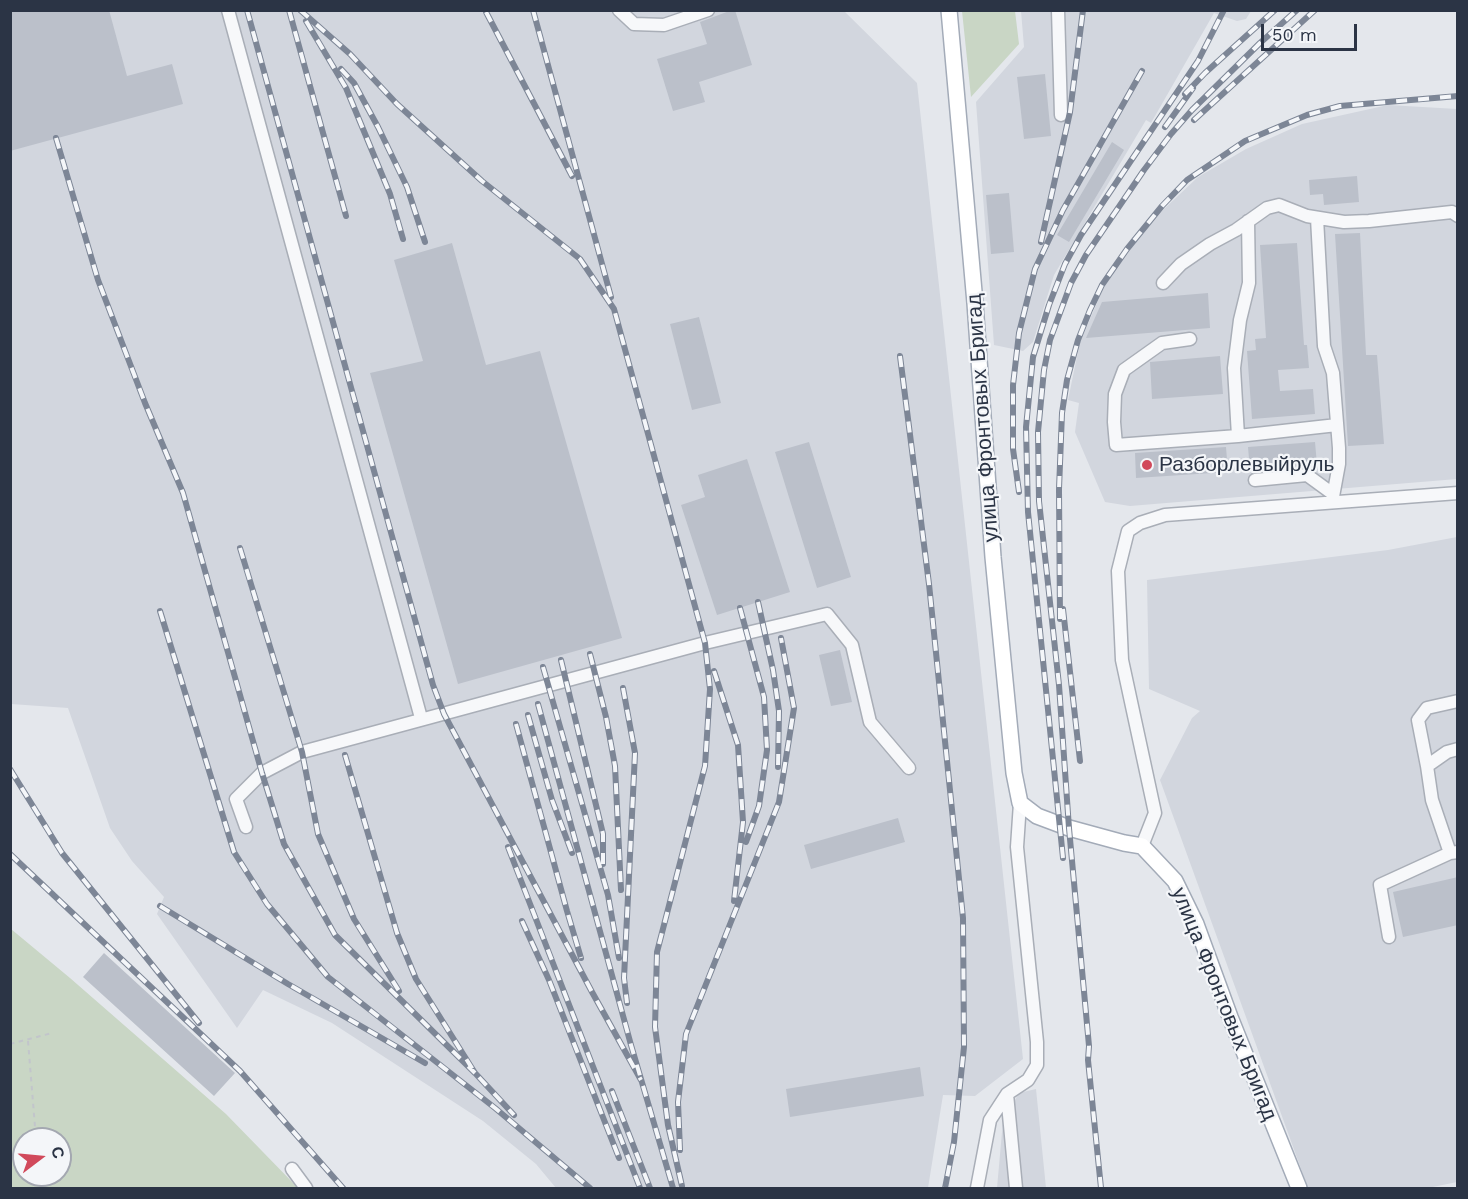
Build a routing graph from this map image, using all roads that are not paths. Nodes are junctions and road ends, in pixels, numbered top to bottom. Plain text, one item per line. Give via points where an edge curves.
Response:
1 (228, 10) edge
2 (619, 10) edge
3 (708, 10) edge
4 (949, 10) edge
5 (1058, 10) edge
6 (1061, 115) dead end
7 (1458, 216) edge
8 (1317, 218) junction
9 (1248, 221) junction
10 (1164, 283) dead end
11 (1190, 339) dead end
12 (1337, 425) junction
13 (1239, 436) junction
14 (1255, 480) dead end
15 (1458, 493) edge
16 (1332, 498) junction
17 (1458, 701) edge
18 (421, 718) junction
19 (1458, 749) edge
20 (1427, 766) junction
21 (909, 768) dead end
22 (1020, 803) junction
23 (246, 827) dead end
24 (1142, 846) junction
25 (1454, 853) edge
26 (1389, 937) dead end
27 (1007, 1095) junction
28 (292, 1169) dead end
29 (306, 1188) edge
30 (977, 1188) edge
31 (1016, 1188) edge
32 (1299, 1188) edge

1 - 18 street
2 - 3 street via 634,24 664,25
4 - 22 main road, улица Фронтовых Бригад via 993,556
5 - 6 street
7 - 8 street via 1452,212 1344,222
8 - 9 street via 1279,205
8 - 12 street via 1324,346 1333,373
9 - 10 street via 1181,264
9 - 13 street via 1249,284 1234,368
11 - 13 street via 1162,343 1124,370 1115,394 1116,445
12 - 13 street
12 - 16 street via 1339,464
14 - 16 street via 1307,475
15 - 16 street
16 - 24 street via 1165,515 1128,531 1118,571 1122,660 1155,813
17 - 20 street via 1427,708 1418,720
18 - 21 street via 827,614 852,645 870,722
18 - 23 street via 302,752 262,773 236,799
19 - 20 street
20 - 25 street via 1432,800
22 - 24 main road via 1037,816 1088,834
22 - 27 street via 1017,847 1037,1065 1028,1080
24 - 32 main road, улица Фронтовых Бригад via 1175,881 1196,924
25 - 26 street via 1380,885
27 - 30 street via 990,1120
27 - 31 street
28 - 29 street

